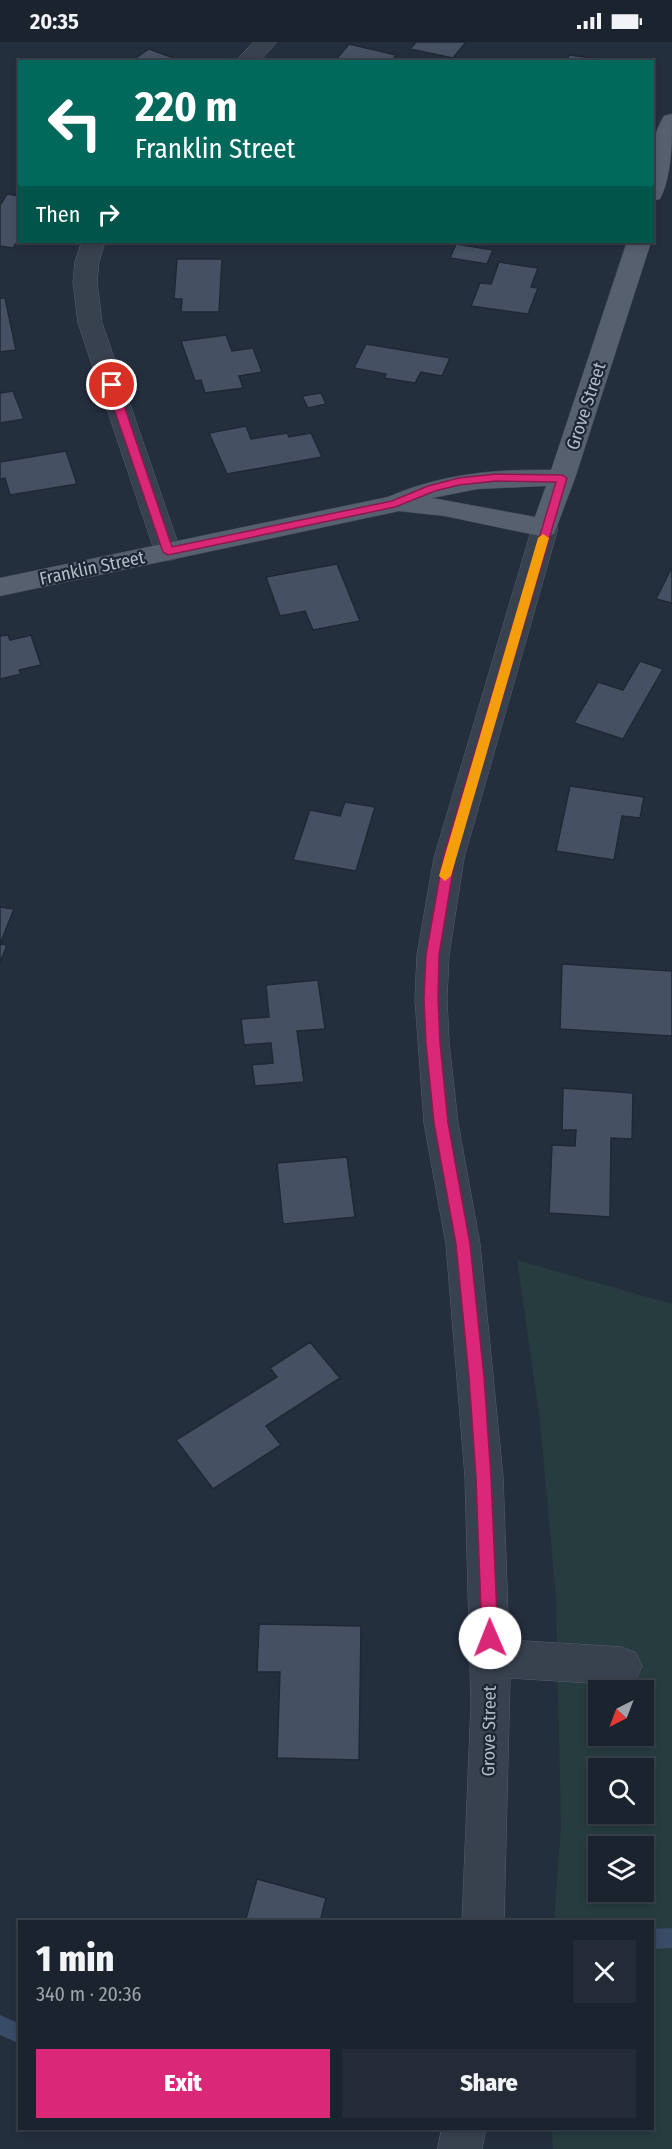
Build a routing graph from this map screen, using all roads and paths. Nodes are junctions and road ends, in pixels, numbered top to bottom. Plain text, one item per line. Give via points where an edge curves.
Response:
1 (266, 42) edge
2 (250, 58) dead end
3 (672, 121) edge
4 (654, 188) edge
5 (93, 243) edge
6 (639, 243) edge
7 (562, 478) junction
8 (395, 504) junction
9 (546, 528) junction
10 (168, 552) junction
11 (0, 587) edge
12 (490, 1659) junction
13 (622, 1666) dead end
14 (483, 1920) edge
15 (464, 2130) edge
16 (460, 2149) edge

1 - 2 street
3 - 4 main road
5 - 10 street via 85,277 90,323
6 - 7 main road, Grove Street
7 - 8 main road, Franklin Street via 469,480 432,488
7 - 9 main road, Grove Street
8 - 9 main road, Franklin Street via 445,508
8 - 10 main road, Franklin Street
9 - 12 street, Grove Street via 449,858 433,955 433,1043 441,1123 463,1244 477,1377
10 - 11 main road, Franklin Street
12 - 13 street
12 - 14 street, Grove Street
15 - 16 street

